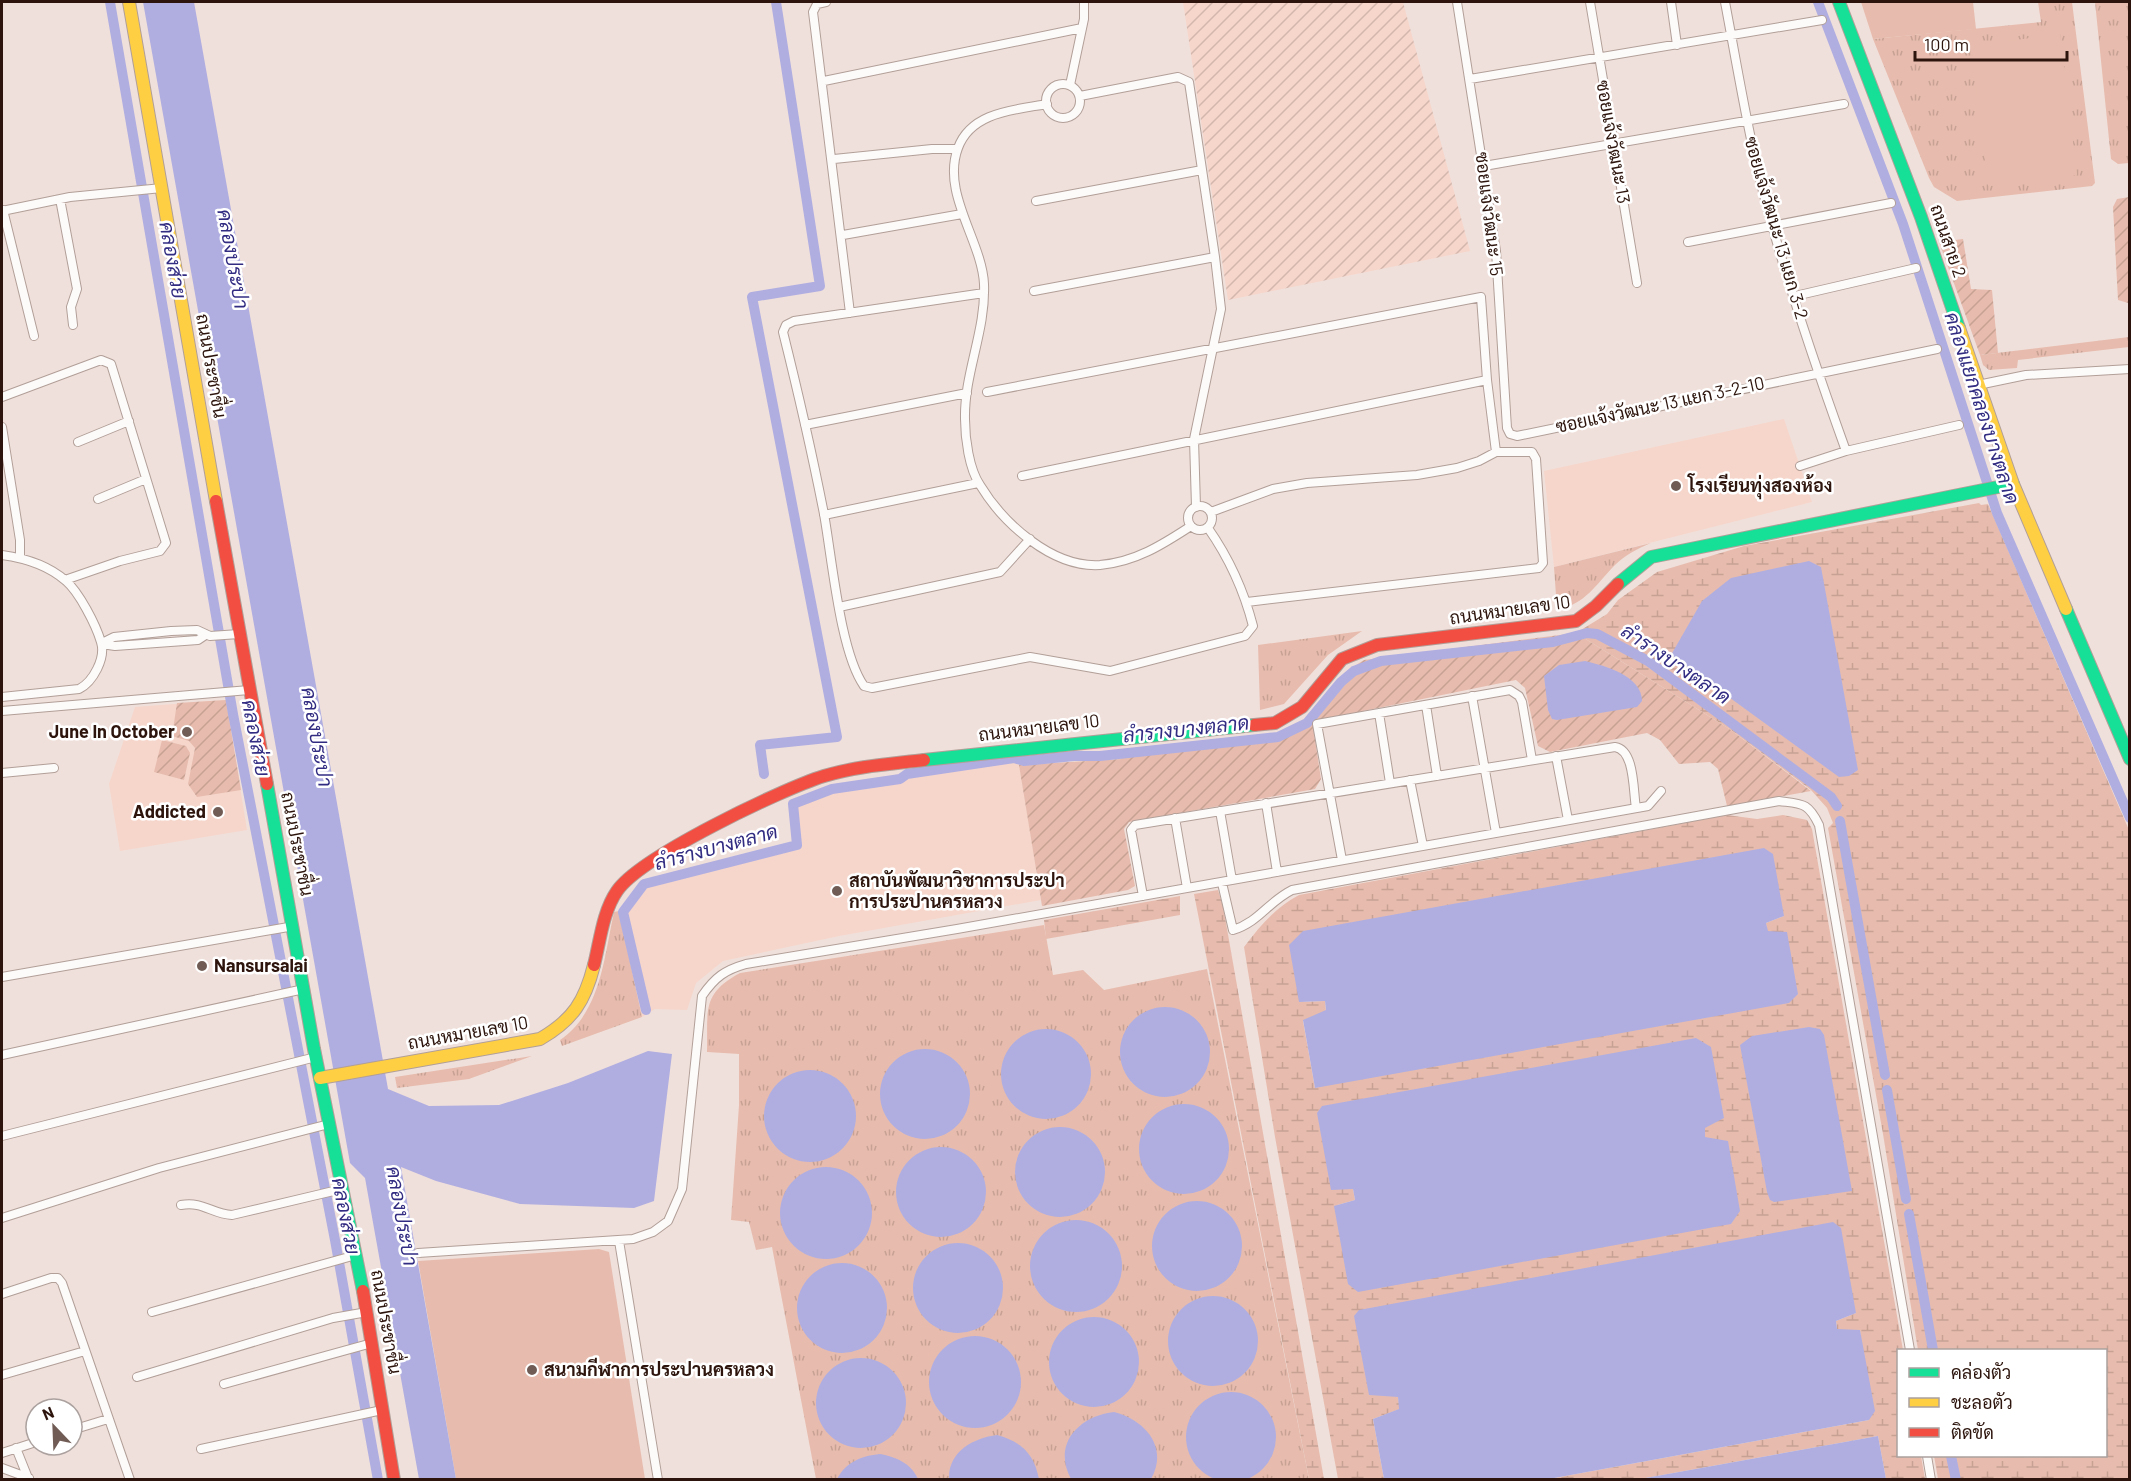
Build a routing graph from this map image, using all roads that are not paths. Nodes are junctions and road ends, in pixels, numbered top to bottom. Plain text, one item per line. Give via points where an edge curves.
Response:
1 (129, 2) edge
2 (826, 2) edge
3 (1084, 2) edge
4 (1457, 2) edge
5 (1590, 2) edge
6 (1671, 2) edge
7 (1725, 2) edge
8 (1839, 2) edge
9 (1822, 21) dead end
10 (1082, 28) junction
11 (1731, 35) junction
12 (1677, 45) junction
13 (1599, 56) junction
14 (1470, 79) junction
15 (824, 81) junction
16 (1070, 85) junction
17 (1080, 96) junction
18 (1047, 104) junction
19 (1844, 104) dead end
20 (1747, 120) junction
21 (1613, 142) junction
22 (957, 149) junction
23 (834, 159) junction
24 (1484, 166) junction
25 (1202, 170) junction
26 (159, 189) junction
27 (60, 199) junction
28 (1036, 201) dead end
29 (1891, 203) dead end
30 (2, 211) edge
31 (962, 214) junction
32 (1772, 225) junction
33 (843, 235) junction
34 (1688, 242) dead end
35 (1215, 257) junction
36 (1916, 268) dead end
37 (1637, 283) dead end
38 (1034, 291) dead end
39 (984, 293) junction
40 (1795, 296) junction
41 (850, 313) junction
42 (73, 325) dead end
43 (34, 336) dead end
44 (1213, 347) junction
45 (1937, 349) dead end
46 (2130, 369) edge
47 (1817, 372) junction
48 (1487, 380) junction
49 (1978, 385) junction
50 (987, 392) dead end
51 (967, 393) junction
52 (2, 397) edge
53 (129, 421) junction
54 (805, 425) junction
55 (1959, 425) dead end
56 (2, 427) edge
57 (1507, 428) joint
58 (1194, 439) junction
59 (78, 442) dead end
60 (1846, 451) junction
61 (1496, 452) junction
62 (5, 466) edge
63 (1800, 466) dead end
64 (1022, 476) dead end
65 (146, 479) junction
66 (978, 483) junction
67 (2013, 484) junction
68 (98, 499) dead end
69 (1196, 507) junction
70 (1211, 512) junction
71 (824, 515) junction
72 (1191, 526) junction
73 (1208, 528) junction
74 (1030, 539) junction
75 (2, 555) edge
76 (20, 558) junction
77 (65, 580) junction
78 (1247, 602) junction
79 (839, 607) junction
80 (233, 634) junction
81 (102, 644) junction
82 (245, 690) junction
83 (1472, 696) junction
84 (2, 697) edge
85 (1426, 705) junction
86 (2, 711) edge
87 (1379, 713) junction
88 (1556, 756) junction
89 (2130, 759) edge
90 (1532, 760) junction
91 (54, 768) dead end
92 (1484, 768) junction
93 (2, 773) edge
94 (1437, 776) junction
95 (1410, 780) junction
96 (1390, 783) junction
97 (1661, 791) dead end
98 (1329, 793) junction
99 (1266, 803) junction
100 (1636, 808) junction
101 (1220, 811) junction
102 (1175, 818) junction
103 (1568, 820) junction
104 (1496, 833) junction
105 (1423, 846) junction
106 (1342, 860) junction
107 (1277, 872) junction
108 (1232, 880) junction
109 (1222, 883) junction
110 (1187, 888) junction
111 (1143, 896) junction
112 (289, 927) junction
113 (2, 977) edge
114 (298, 991) junction
115 (2, 1055) edge
116 (311, 1058) junction
117 (325, 1077) junction
118 (323, 1125) junction
119 (2, 1136) edge
120 (342, 1189) junction
121 (181, 1205) dead end
122 (2, 1218) edge
123 (619, 1241) junction
124 (418, 1253) dead end
125 (351, 1256) junction
126 (2, 1294) edge
127 (152, 1312) dead end
128 (360, 1313) junction
129 (366, 1345) junction
130 (1910, 1349) edge
131 (85, 1351) junction
132 (2, 1375) edge
133 (136, 1377) dead end
134 (224, 1384) dead end
135 (377, 1411) junction
136 (108, 1419) junction
137 (84, 1426) edge
138 (24, 1446) edge
139 (16, 1448) junction
140 (201, 1449) dead end
141 (2, 1453) edge
142 (1927, 1457) edge
143 (2, 1468) edge
144 (29, 1478) edge
145 (130, 1479) edge
146 (394, 1479) edge
147 (658, 1479) edge
148 (1931, 1479) edge

1 - 26 street, ถนนประชาชื่น
2 - 15 street via 817,4 813,12
3 - 10 street
4 - 14 street, ซอยแจ้งวัฒนะ 15
5 - 13 street, ซอยแจ้งวัฒนะ 13
6 - 12 street
7 - 11 street, ซอยแจ้งวัฒนะ 13 แยก 3-2
8 - 49 street, ถนนสาย 2 via 1921,217
9 - 11 street
10 - 15 street
10 - 16 street
11 - 12 street
11 - 20 street, ซอยแจ้งวัฒนะ 13 แยก 3-2
12 - 13 street
13 - 14 street
13 - 21 street, ซอยแจ้งวัฒนะ 13
14 - 24 street, ซอยแจ้งวัฒนะ 15
15 - 23 street
16 - 17 street
16 - 18 street via 1054,86
17 - 18 street via 1076,112 1067,117 1052,114
17 - 25 street via 1184,78 1189,82
18 - 22 street via 989,116 975,124
19 - 20 street
20 - 21 street
20 - 32 street, ซอยแจ้งวัฒนะ 13 แยก 3-2
21 - 24 street
21 - 37 street, ซอยแจ้งวัฒนะ 13
22 - 23 street
22 - 31 street via 955,170
23 - 33 street
24 - 57 street, ซอยแจ้งวัฒนะ 15 via 1496,251
25 - 28 street
25 - 35 street
26 - 27 street
26 - 80 street, ถนนประชาชื่น
27 - 30 street
27 - 42 street via 77,289 71,308
29 - 32 street
30 - 43 street
31 - 33 street
31 - 39 street via 979,261
32 - 34 street
32 - 40 street, ซอยแจ้งวัฒนะ 13 แยก 3-2
33 - 41 street
35 - 38 street
35 - 44 street via 1221,309
36 - 40 street
39 - 41 street
39 - 51 street via 984,319
40 - 47 street, ซอยแจ้งวัฒนะ 13 แยก 3-2
41 - 54 street via 794,321 783,332
44 - 48 street via 1481,297
44 - 50 street
44 - 58 street
45 - 47 street
46 - 49 street via 2026,375
47 - 57 street, ซอยแจ้งวัฒนะ 13 แยก 3-2-10 via 1517,436
47 - 60 street, ซอยแจ้งวัฒนะ 13 แยก 3-2
48 - 58 street
48 - 61 street
49 - 67 street, ถนนสาย 2
51 - 54 street
51 - 66 street via 966,433
52 - 53 street via 107,360
53 - 59 street
53 - 65 street
54 - 71 street
55 - 60 street
56 - 62 street
58 - 64 street
58 - 69 street
60 - 63 street
61 - 70 street via 1457,468 1417,475 1273,489
61 - 78 street via 1532,452 1536,459 1543,563 1539,568
62 - 76 street
65 - 68 street
65 - 77 street via 166,543 164,548
66 - 71 street
66 - 74 street via 997,508
67 - 89 street, ถนนสาย 2
67 - 117 street, ถนนหมายเลข 10 via 1651,557 1634,566 1597,607 1569,622 1368,648 1342,659 1302,707 1275,723 1103,739 858,768 824,776 644,863 617,890 609,905 586,995 570,1018 540,1039
69 - 70 street via 1206,507
69 - 72 street via 1188,515
70 - 73 street via 1213,518
71 - 79 street
72 - 73 street via 1197,530
72 - 74 street via 1146,554 1098,565 1075,563
73 - 78 street via 1226,555
74 - 79 street via 1000,572
75 - 76 street
76 - 77 street
77 - 81 street via 81,600
78 - 79 street via 1253,626 1245,636 1145,664 1110,671 1030,657 872,688 864,686 856,675
80 - 81 street via 198,640
80 - 82 street, ถนนประชาชื่น
81 - 84 street via 95,676 79,689
82 - 86 street
82 - 112 street, ถนนประชาชื่น
83 - 85 street
83 - 90 street via 1507,690 1519,696
83 - 92 street
85 - 87 street
85 - 94 street
87 - 96 street
87 - 98 street via 1317,724
88 - 90 street
88 - 100 street via 1621,748 1628,758
88 - 103 street
90 - 92 street
91 - 93 street
92 - 94 street
92 - 104 street
94 - 95 street
95 - 96 street
95 - 105 street
96 - 98 street
97 - 100 street via 1648,806
98 - 99 street
98 - 106 street
99 - 101 street
99 - 107 street
100 - 103 street
101 - 102 street
101 - 108 street
102 - 110 street
102 - 111 street via 1132,827
103 - 104 street
104 - 105 street
105 - 106 street
106 - 107 street
107 - 108 street
108 - 109 street
109 - 110 street
109 - 130 street via 1233,930 1250,925 1268,906 1292,890 1779,801 1804,804 1819,825
110 - 111 street
111 - 123 street via 746,963 724,970 702,996 682,1189 676,1208 668,1221 653,1232
112 - 113 street
112 - 114 street, ถนนประชาชื่น
114 - 115 street
114 - 116 street, ถนนประชาชื่น
116 - 117 street, ถนนประชาชื่น
116 - 119 street
117 - 118 street, ถนนประชาชื่น
118 - 120 street, ถนนประชาชื่น
118 - 122 street via 159,1168
120 - 121 street via 232,1215 196,1202
120 - 125 street, ถนนประชาชื่น
123 - 124 street
123 - 147 street
125 - 127 street
125 - 128 street, ถนนประชาชื่น
126 - 131 street via 58,1278
128 - 129 street, ถนนประชาชื่น
128 - 133 street
129 - 134 street
129 - 135 street, ถนนประชาชื่น
131 - 132 street
131 - 136 street
135 - 140 street
135 - 146 street, ถนนประชาชื่น
136 - 137 street
136 - 145 street
138 - 139 street
139 - 141 street
139 - 144 street
142 - 148 street
143 - 144 street

